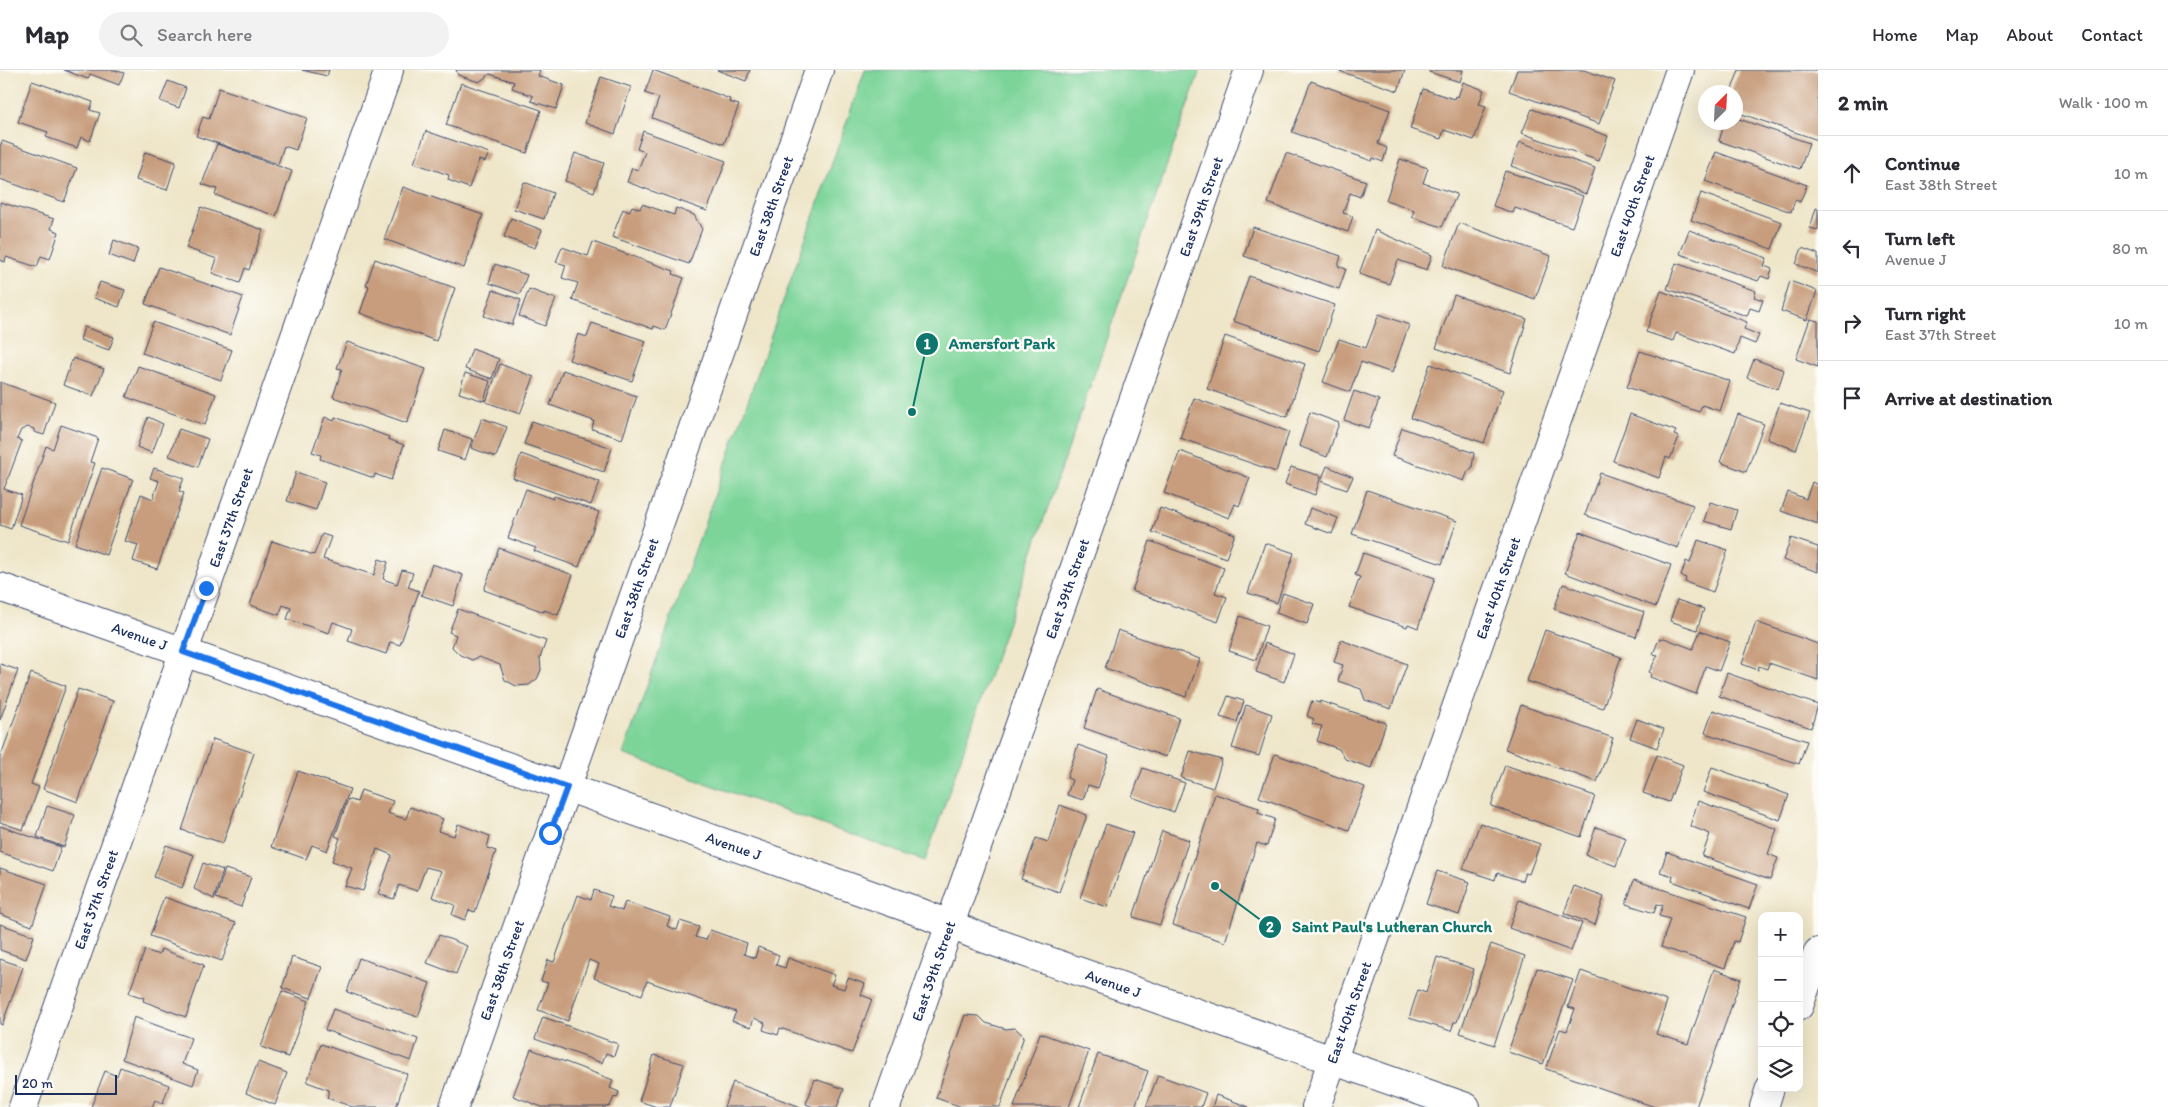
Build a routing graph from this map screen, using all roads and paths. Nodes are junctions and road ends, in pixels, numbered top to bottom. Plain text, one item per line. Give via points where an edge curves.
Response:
1 (388, 70) edge
2 (818, 70) edge
3 (1249, 70) edge
4 (1680, 70) edge
5 (0, 587) edge
6 (183, 652) junction
7 (567, 787) junction
8 (950, 923) junction
9 (1818, 952) edge
10 (1800, 1002) edge
11 (1333, 1060) junction
12 (1769, 1092) edge
13 (23, 1107) edge
14 (454, 1107) edge
15 (886, 1107) edge
16 (1316, 1107) edge
17 (1466, 1107) edge
18 (1764, 1107) edge

1 - 6 street, East 37th Street
2 - 7 street, East 38th Street
3 - 8 street, East 39th Street
4 - 11 street, East 40th Street
5 - 6 street, Avenue J
6 - 7 street, Avenue J
6 - 13 street, East 37th Street
7 - 8 street, Avenue J
7 - 14 street, East 38th Street
8 - 11 street, Avenue J via 983,938
8 - 15 street, East 39th Street
9 - 10 street
11 - 16 street, East 40th Street
11 - 17 street, Avenue J
12 - 18 street

